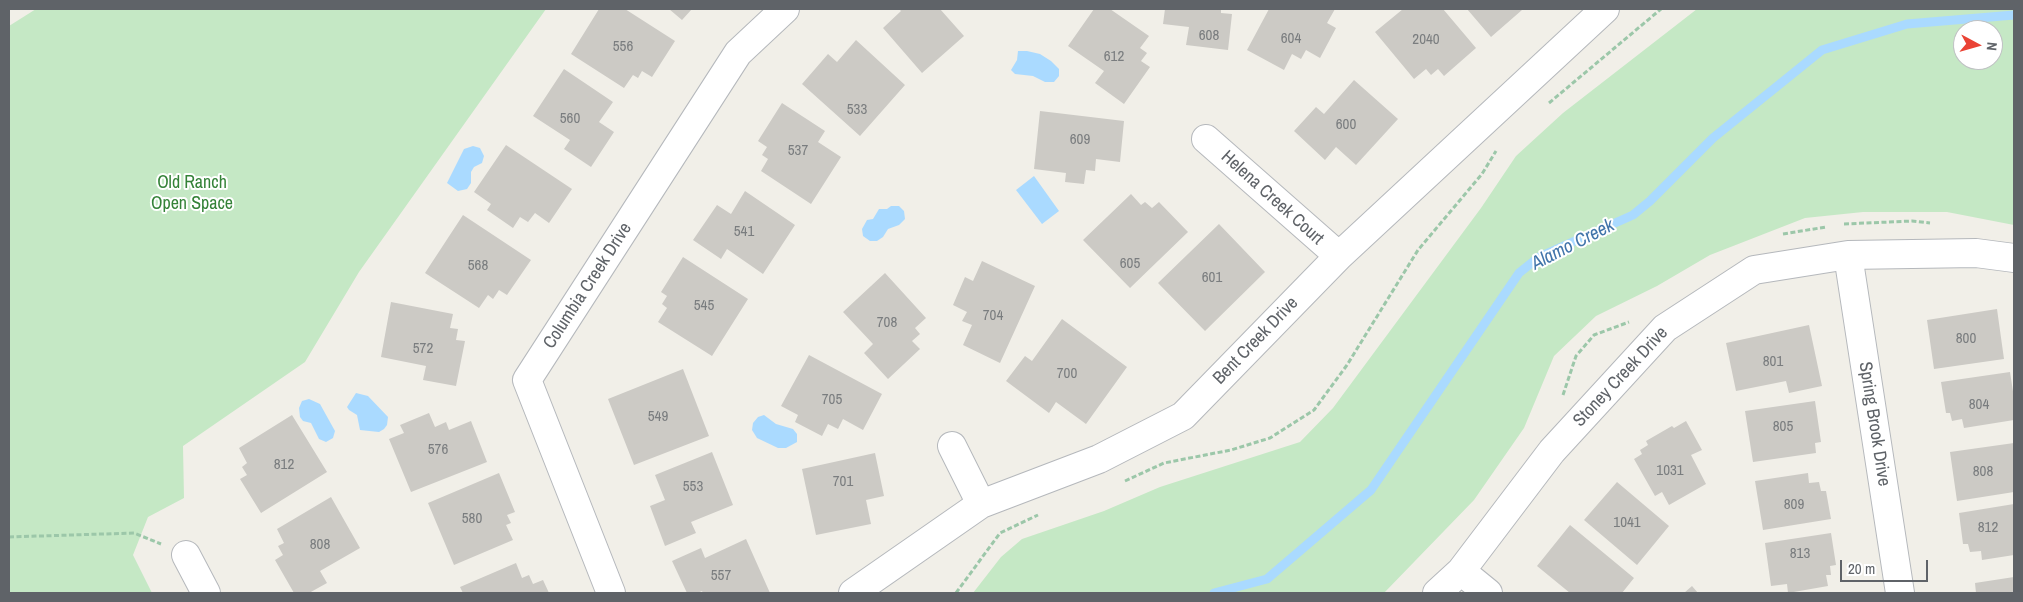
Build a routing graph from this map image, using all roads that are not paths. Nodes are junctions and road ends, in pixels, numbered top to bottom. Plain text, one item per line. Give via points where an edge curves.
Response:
1 (786, 9) edge
2 (1605, 9) edge
3 (1206, 138) dead end
4 (1848, 254) junction
5 (1339, 256) junction
6 (2014, 258) edge
7 (952, 446) dead end
8 (981, 504) junction
9 (186, 555) road end
10 (1461, 571) junction
11 (206, 593) edge
12 (611, 593) edge
13 (853, 593) edge
14 (1437, 593) edge
15 (1488, 593) edge
16 (1900, 593) edge

1 - 12 street, Columbia Creek Drive via 738,53 527,380
2 - 5 street, Bent Creek Drive
3 - 5 street, Helena Creek Court
4 - 6 street, Stoney Creek Drive via 1976,253
4 - 10 street, Stoney Creek Drive via 1754,270 1664,328 1552,451
4 - 16 street, Spring Brook Drive
5 - 8 street, Bent Creek Drive via 1183,416 1099,459
7 - 8 street
8 - 13 street, Bent Creek Drive
9 - 11 street
10 - 14 street, Stoney Creek Drive
10 - 15 street

